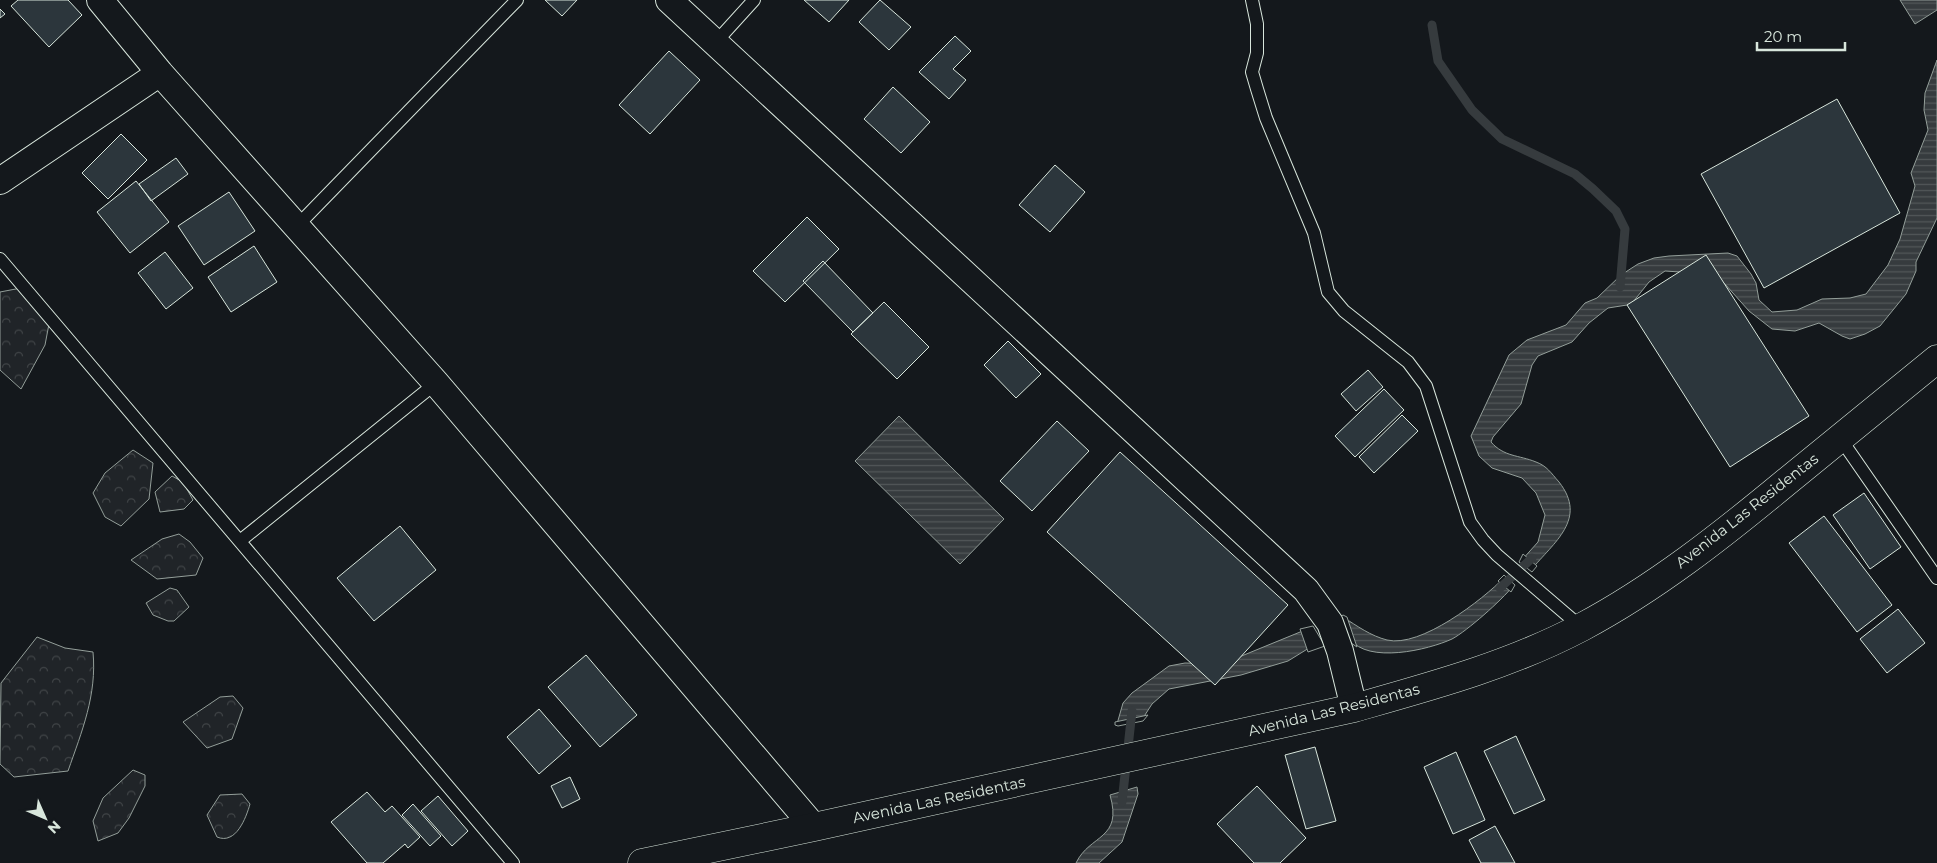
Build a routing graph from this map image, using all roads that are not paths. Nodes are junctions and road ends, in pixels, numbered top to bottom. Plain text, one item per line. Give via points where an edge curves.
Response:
1 (100, 0) edge
2 (517, 0) edge
3 (669, 0) edge
4 (754, 0) edge
5 (1252, 0) edge
6 (716, 43) junction
7 (160, 73) junction
8 (0, 181) edge
9 (297, 226) junction
10 (0, 259) edge
11 (1937, 359) edge
12 (436, 383) junction
13 (1840, 438) junction
14 (240, 541) junction
15 (1937, 578) edge
16 (1581, 627) junction
17 (1354, 708) junction
18 (814, 827) junction
19 (513, 863) edge
20 (642, 863) edge

1 - 7 street
2 - 9 lane
3 - 6 street
4 - 6 lane
5 - 16 lane via 1257,24 1257,53 1252,72 1256,89 1314,232 1328,292 1344,311 1408,362 1426,386 1470,522 1483,540
6 - 17 street via 1306,590 1330,623
7 - 8 street
7 - 9 street
9 - 12 street
10 - 14 lane
11 - 13 main road, Avenida Las Residentas
12 - 14 lane
12 - 18 street
13 - 15 lane
13 - 16 main road, Avenida Las Residentas via 1710,544 1642,591
14 - 19 lane
16 - 17 main road, Avenida Las Residentas via 1509,660
17 - 18 main road, Avenida Las Residentas
18 - 20 main road, Avenida Las Residentas

